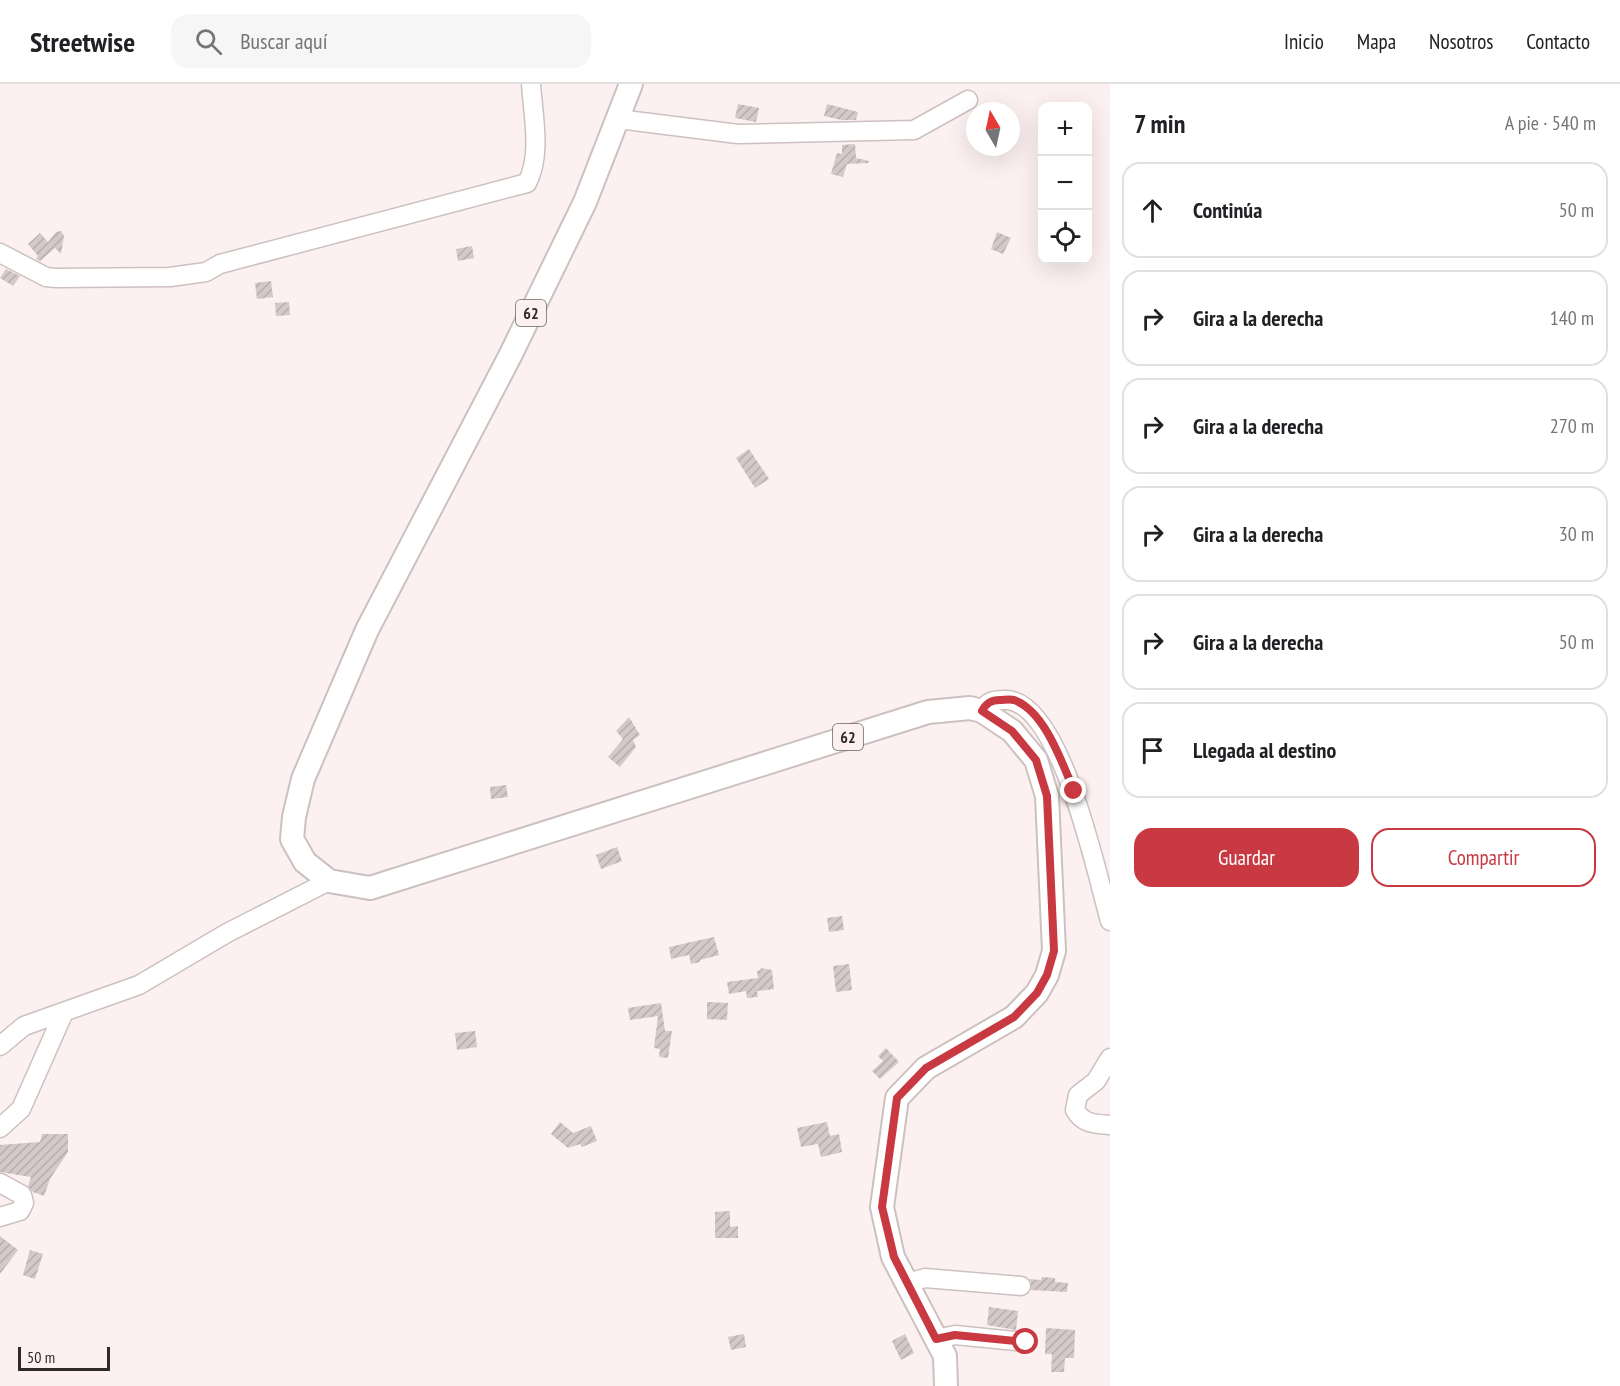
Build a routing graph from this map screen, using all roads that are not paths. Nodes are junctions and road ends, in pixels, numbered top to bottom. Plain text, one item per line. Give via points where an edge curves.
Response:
1 (531, 84) edge
2 (631, 84) edge
3 (968, 100) dead end
4 (618, 119) junction
5 (0, 253) edge
6 (982, 711) junction
7 (329, 881) junction
8 (1110, 921) edge
9 (64, 1012) junction
10 (0, 1046) edge
11 (1110, 1058) edge
12 (1110, 1125) edge
13 (0, 1128) edge
14 (0, 1183) edge
15 (0, 1217) edge
16 (907, 1283) junction
17 (1021, 1286) dead end
18 (936, 1339) junction
19 (1026, 1342) dead end
20 (946, 1386) edge

1 - 5 street via 534,149 532,172 526,183 219,264 206,272 170,277 46,277
2 - 4 main road, 62
3 - 4 street via 914,130 738,134
4 - 7 main road, 62 via 585,202 510,356 367,630 303,779 292,839 305,862
6 - 7 main road, 62 via 969,708 928,712 370,888
6 - 8 street via 993,700 1013,699 1032,712 1056,748 1074,791
6 - 16 main road via 1012,731 1036,760 1042,778 1047,796 1054,951 1037,993 1014,1017 926,1068 897,1098 882,1207 894,1257
7 - 9 street via 227,933 139,985
9 - 10 street via 24,1026
9 - 13 street via 21,1109
11 - 12 street via 1096,1081 1078,1095 1075,1110 1088,1123
14 - 15 street via 22,1195 24,1203 20,1211
16 - 17 street via 925,1278
16 - 18 main road
18 - 19 street via 955,1335
18 - 20 main road via 945,1356

